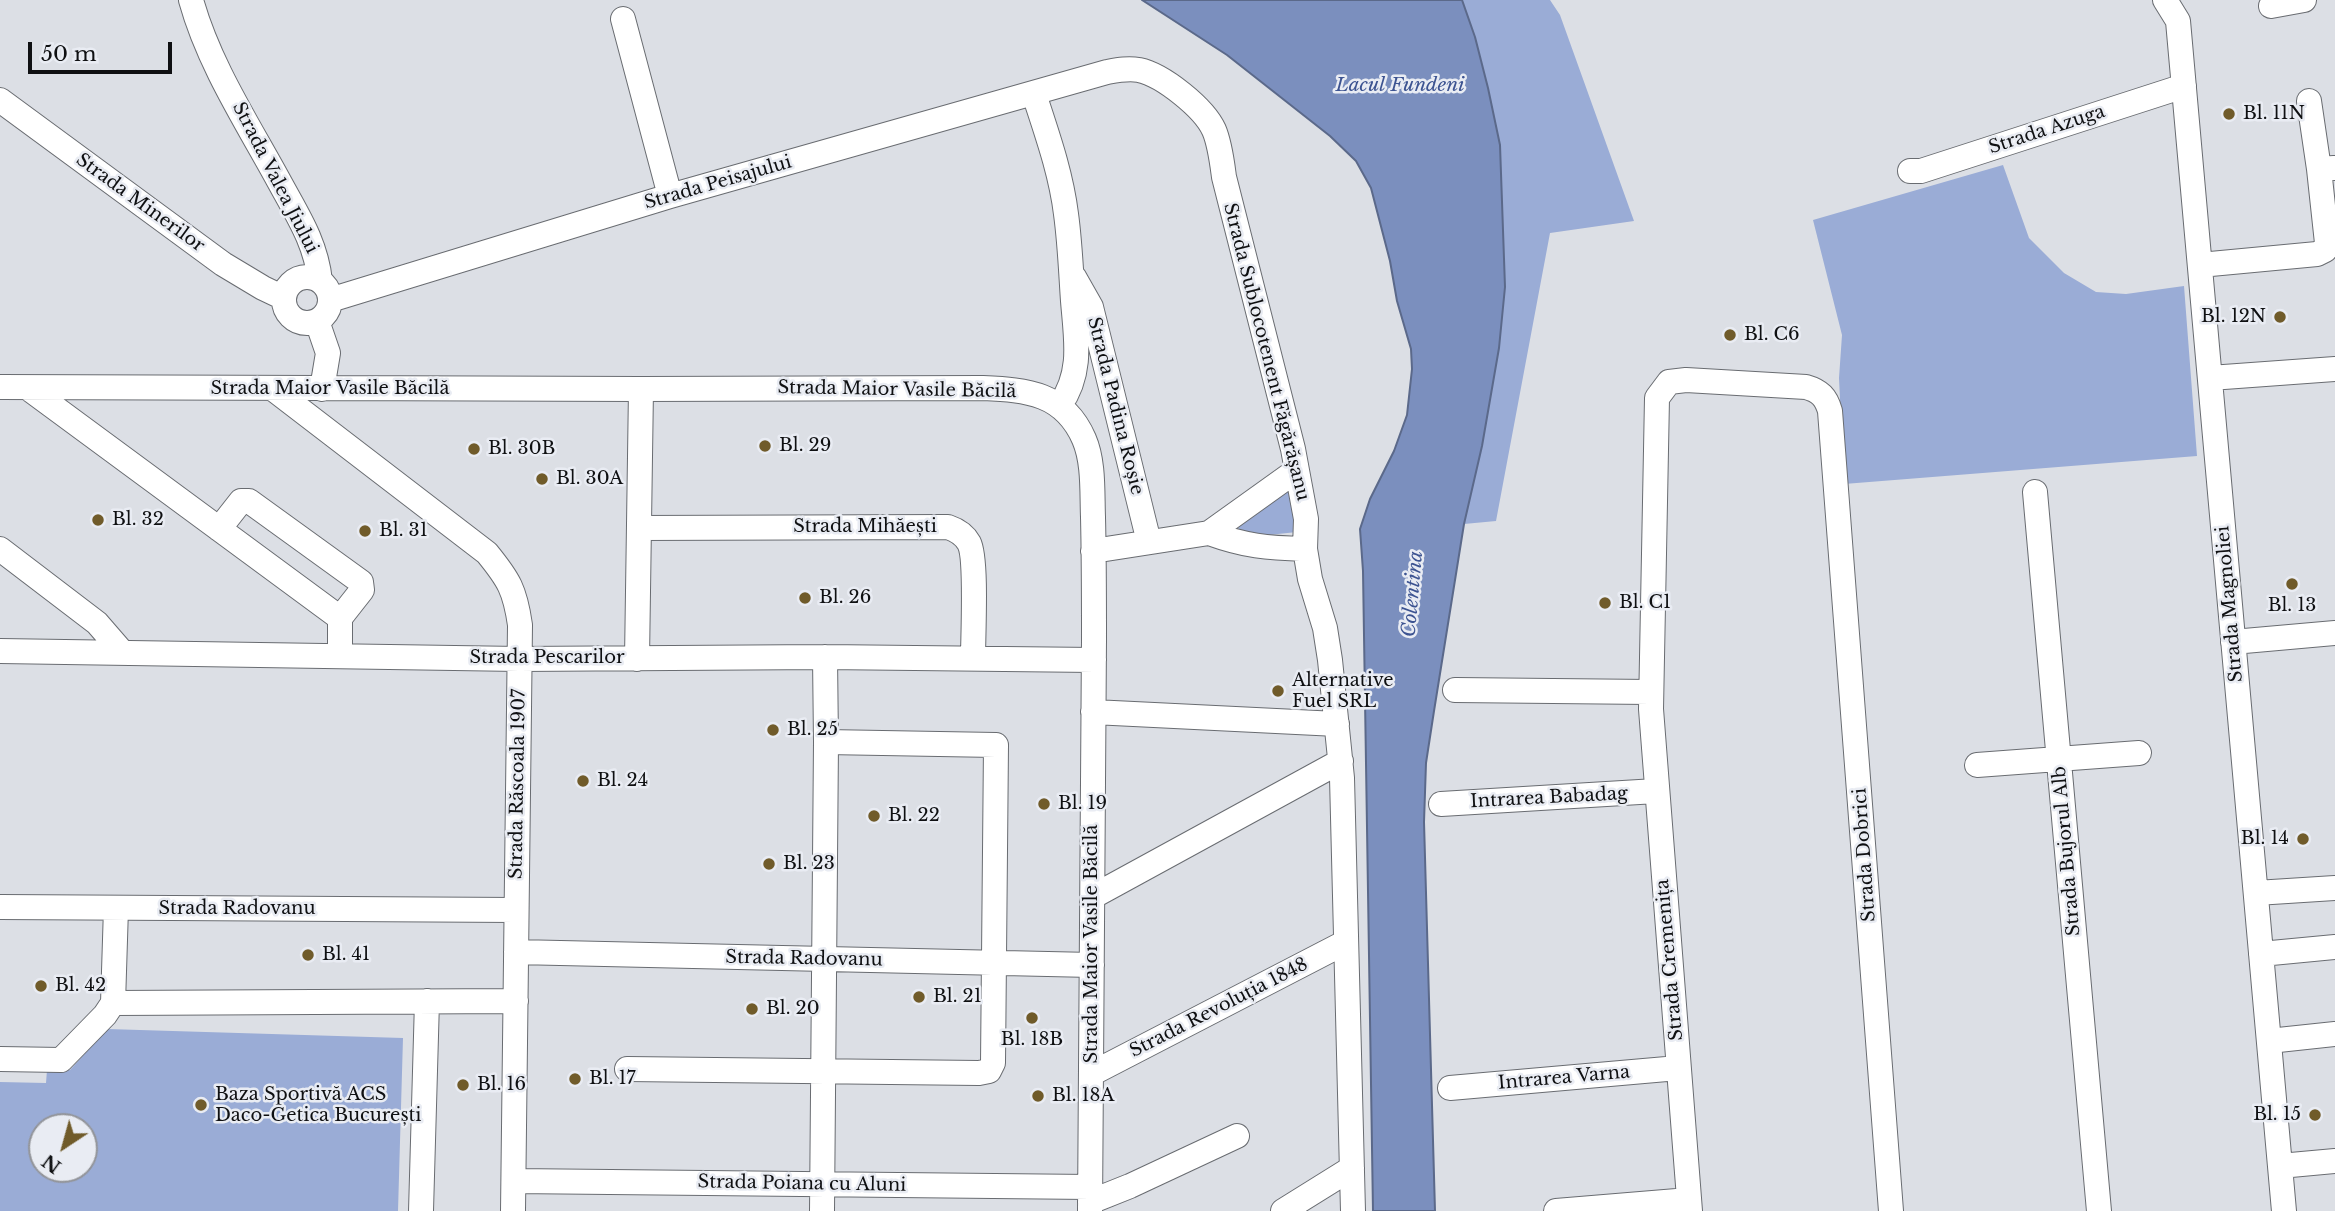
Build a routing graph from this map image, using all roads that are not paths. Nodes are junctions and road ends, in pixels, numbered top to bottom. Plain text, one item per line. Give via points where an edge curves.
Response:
1 (191, 0) edge
2 (2165, 0) edge
3 (2304, 0) edge
4 (2271, 5) dead end
5 (623, 19) dead end
6 (1107, 72) joint
7 (2184, 86) junction
8 (1034, 94) junction
9 (0, 100) edge
10 (2309, 101) dead end
11 (2327, 168) edge
12 (1910, 171) dead end
13 (670, 196) junction
14 (2200, 265) junction
15 (1072, 274) junction
16 (325, 290) junction
17 (284, 298) junction
18 (317, 321) junction
19 (2335, 369) edge
20 (2210, 378) junction
21 (0, 387) edge
22 (28, 388) junction
23 (272, 388) junction
24 (322, 388) junction
25 (641, 389) junction
26 (1060, 405) junction
27 (1297, 470) junction
28 (2035, 492) dead end
29 (639, 528) junction
30 (219, 529) junction
31 (1209, 533) junction
32 (1149, 542) junction
33 (0, 549) edge
34 (1305, 549) junction
35 (1093, 551) junction
36 (340, 618) junction
37 (2335, 632) edge
38 (2233, 642) junction
39 (0, 651) edge
40 (123, 653) junction
41 (340, 655) junction
42 (825, 657) junction
43 (973, 658) junction
44 (519, 659) junction
45 (637, 659) junction
46 (1094, 660) junction
47 (1455, 690) dead end
48 (1650, 701) junction
49 (1093, 712) junction
50 (1338, 724) junction
51 (826, 742) junction
52 (2139, 753) dead end
53 (2059, 759) junction
54 (1341, 761) junction
55 (1977, 765) dead end
56 (1656, 791) junction
57 (1441, 804) dead end
58 (2335, 888) edge
59 (2256, 892) junction
60 (1092, 897) junction
61 (0, 907) edge
62 (116, 908) junction
63 (516, 911) junction
64 (1346, 942) junction
65 (2335, 947) edge
66 (516, 952) junction
67 (2261, 954) junction
68 (824, 960) junction
69 (994, 964) junction
70 (1092, 965) junction
71 (427, 1001) junction
72 (516, 1001) junction
73 (113, 1003) junction
74 (2335, 1034) edge
75 (2269, 1041) junction
76 (0, 1059) edge
77 (627, 1069) dead end
78 (1678, 1069) junction
79 (823, 1070) junction
80 (1091, 1074) junction
81 (1450, 1088) dead end
82 (1237, 1136) dead end
83 (2335, 1161) edge
84 (2280, 1166) junction
85 (1352, 1168) junction
86 (514, 1181) junction
87 (822, 1184) junction
88 (1090, 1200) edge
89 (1689, 1206) edge
90 (421, 1211) edge
91 (513, 1211) edge
92 (822, 1211) edge
93 (1283, 1211) edge
94 (1353, 1211) edge
95 (1556, 1211) edge
96 (1892, 1211) edge
97 (2099, 1211) edge
98 (2284, 1211) edge

1 - 16 street, Strada Valea Jiului via 214,60 314,246
2 - 7 street, Strada Magnoliei via 2178,21
3 - 4 street
5 - 13 street
6 - 8 street, Strada Peisajului
6 - 27 street, Strada Sublocotenent Făgărășanu via 1142,70 1158,77 1196,107 1215,132
7 - 12 street, Strada Azuga
7 - 14 street, Strada Magnoliei
8 - 13 street, Strada Peisajului
8 - 15 street, Strada Padina Roșie via 1066,214
9 - 17 street, Strada Minerilor via 223,264
10 - 11 street
11 - 14 street via 2325,250
13 - 16 street, Strada Peisajului
14 - 20 street, Strada Magnoliei
15 - 26 street, Strada Padina Roșie via 1077,355 1071,388
15 - 32 street, Strada Padina Roșie via 1091,307
16 - 17 street via 305,277 297,279
16 - 18 street via 327,313
17 - 18 street via 294,320
18 - 24 street via 328,353
19 - 20 street
20 - 38 street, Strada Magnoliei
21 - 22 street, Strada Maior Vasile Băcilă
22 - 23 street, Strada Maior Vasile Băcilă
22 - 30 street
23 - 24 street, Strada Maior Vasile Băcilă
23 - 44 street, Strada Răscoala 1907 via 487,553 506,575 516,598
24 - 25 street, Strada Maior Vasile Băcilă
25 - 26 street, Strada Maior Vasile Băcilă via 983,388 1036,393
25 - 29 street
26 - 35 street, Strada Maior Vasile Băcilă via 1074,421 1089,457
27 - 31 street
27 - 34 street, Strada Sublocotenent Făgărășanu via 1306,519
28 - 53 street, Strada Bujorul Alb
29 - 43 street, Strada Mihăești via 956,530 964,535 972,552
29 - 45 street
30 - 36 street
30 - 36 street via 241,501 249,501 361,582 362,590
31 - 32 street
31 - 34 street via 1240,544
32 - 35 street
33 - 40 street via 97,623
34 - 50 street, Strada Sublocotenent Făgărășanu via 1325,628
35 - 46 street, Strada Maior Vasile Băcilă
36 - 41 street
37 - 38 street
38 - 59 street, Strada Magnoliei
39 - 40 street, Strada Pescarilor
40 - 41 street, Strada Pescarilor
41 - 44 street, Strada Pescarilor
42 - 43 street, Strada Pescarilor
42 - 45 street, Strada Pescarilor
42 - 51 street
43 - 46 street, Strada Pescarilor
44 - 45 street, Strada Pescarilor
44 - 63 street, Strada Răscoala 1907
46 - 49 street, Strada Maior Vasile Băcilă
47 - 48 street
48 - 56 street, Strada Cremenița
48 - 96 street, Strada Dobrici via 1657,398 1669,382 1686,380 1806,387 1821,393 1830,411 1838,498
49 - 50 street
49 - 60 street, Strada Maior Vasile Băcilă
50 - 54 street, Strada Sublocotenent Făgărășanu
51 - 68 street
51 - 69 street via 996,745
52 - 53 street
53 - 55 street
53 - 97 street, Strada Bujorul Alb
54 - 60 street
54 - 64 street, Strada Sublocotenent Făgărășanu
56 - 57 street, Intrarea Babadag
56 - 78 street, Strada Cremenița
58 - 59 street
59 - 67 street, Strada Magnoliei
60 - 70 street, Strada Maior Vasile Băcilă
61 - 62 street, Strada Radovanu
62 - 63 street, Strada Radovanu
62 - 73 street
63 - 66 street, Strada Răscoala 1907
64 - 80 street, Strada Revoluția 1848
64 - 85 street, Strada Sublocotenent Făgărășanu
65 - 67 street
66 - 68 street, Strada Radovanu
66 - 72 street, Strada Răscoala 1907
67 - 75 street, Strada Magnoliei
68 - 69 street, Strada Radovanu
68 - 79 street
69 - 70 street, Strada Radovanu
69 - 79 street via 993,1063 989,1071
70 - 80 street, Strada Maior Vasile Băcilă
71 - 72 street
71 - 73 street
71 - 90 street
72 - 86 street, Strada Răscoala 1907
73 - 76 street via 61,1060
74 - 75 street
75 - 84 street, Strada Magnoliei
77 - 79 street
78 - 81 street, Intrarea Varna
78 - 89 street, Strada Cremenița
79 - 87 street
80 - 88 street, Strada Maior Vasile Băcilă
82 - 88 street
83 - 84 street
84 - 98 street, Strada Magnoliei
85 - 93 street
85 - 94 street, Strada Sublocotenent Făgărășanu
86 - 87 street, Strada Poiana cu Aluni
86 - 91 street, Strada Răscoala 1907
87 - 88 street, Strada Poiana cu Aluni
87 - 92 street
89 - 95 street

